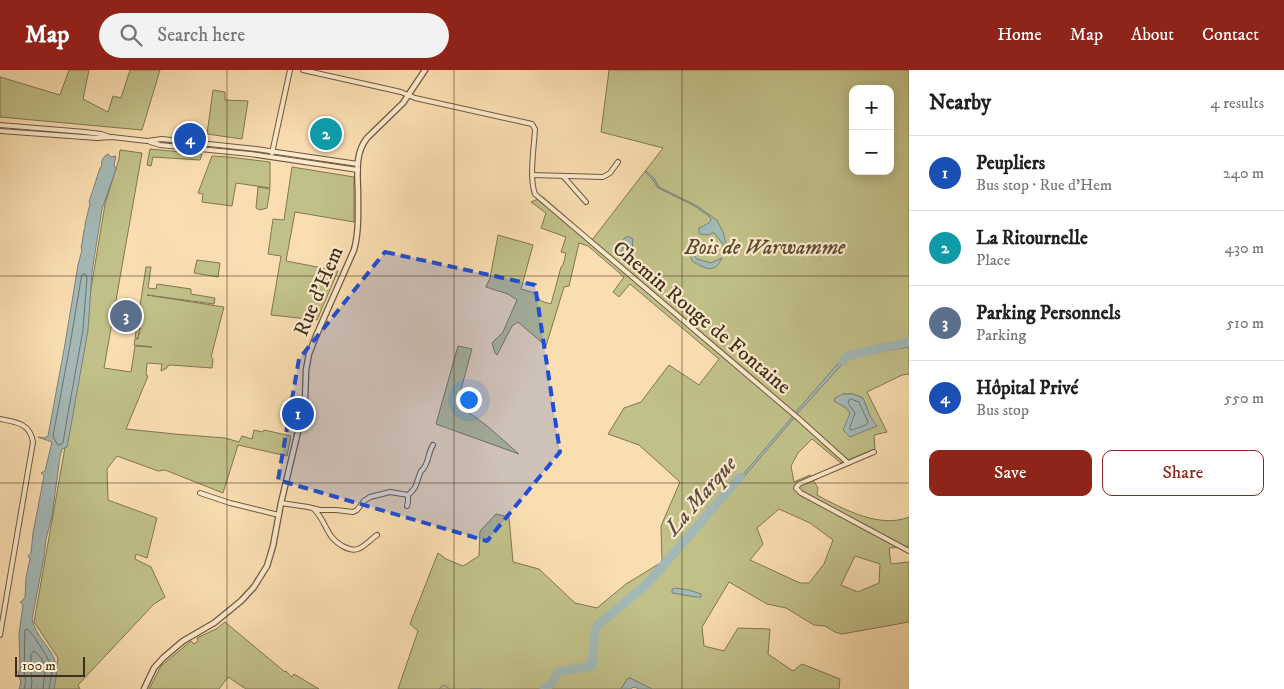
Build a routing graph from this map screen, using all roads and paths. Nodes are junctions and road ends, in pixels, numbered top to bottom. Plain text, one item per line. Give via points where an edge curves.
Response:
1 (290, 70) edge
2 (303, 70) edge
3 (425, 70) edge
4 (409, 95) junction
5 (0, 125) edge
6 (0, 131) edge
7 (85, 132) junction
8 (112, 137) junction
9 (84, 139) junction
10 (147, 141) junction
11 (272, 151) junction
12 (272, 157) junction
13 (618, 162) dead end
14 (358, 164) junction
15 (358, 170) junction
16 (532, 175) junction
17 (563, 176) junction
18 (586, 202) dead end
19 (0, 419) edge
20 (433, 445) dead end
21 (874, 452) dead end
22 (848, 463) junction
23 (200, 493) dead end
24 (408, 495) junction
25 (281, 503) junction
26 (407, 506) dead end
27 (314, 509) junction
28 (279, 515) junction
29 (377, 535) dead end
30 (909, 551) edge
31 (0, 635) edge
32 (144, 689) edge

1 - 11 street
2 - 4 street
3 - 4 street, Rue d'Hem
4 - 14 street, Rue d'Hem via 364,140
4 - 16 street via 532,124 535,129
5 - 7 street
6 - 9 street
7 - 8 street
7 - 9 street
8 - 9 street
8 - 10 street
10 - 11 street via 162,139
10 - 12 street
11 - 12 street
11 - 14 street
12 - 15 street
13 - 17 street via 603,177
14 - 15 street, Rue d'Hem
15 - 25 street, Rue d'Hem via 354,250 309,354 304,402
16 - 17 street
16 - 22 street, Chemin Rouge de Fontaine via 535,194
17 - 18 street
19 - 31 street via 25,427 33,444
20 - 24 street via 417,485
21 - 22 street
22 - 30 street via 799,484 796,489
23 - 28 street
24 - 26 street
24 - 27 street via 390,492 370,497 353,512
25 - 27 street
25 - 28 street, Rue d'Hem
27 - 29 street via 332,537 347,548 357,549
28 - 32 street, Rue d'Hem via 270,559 254,587 220,619 169,652 154,668

